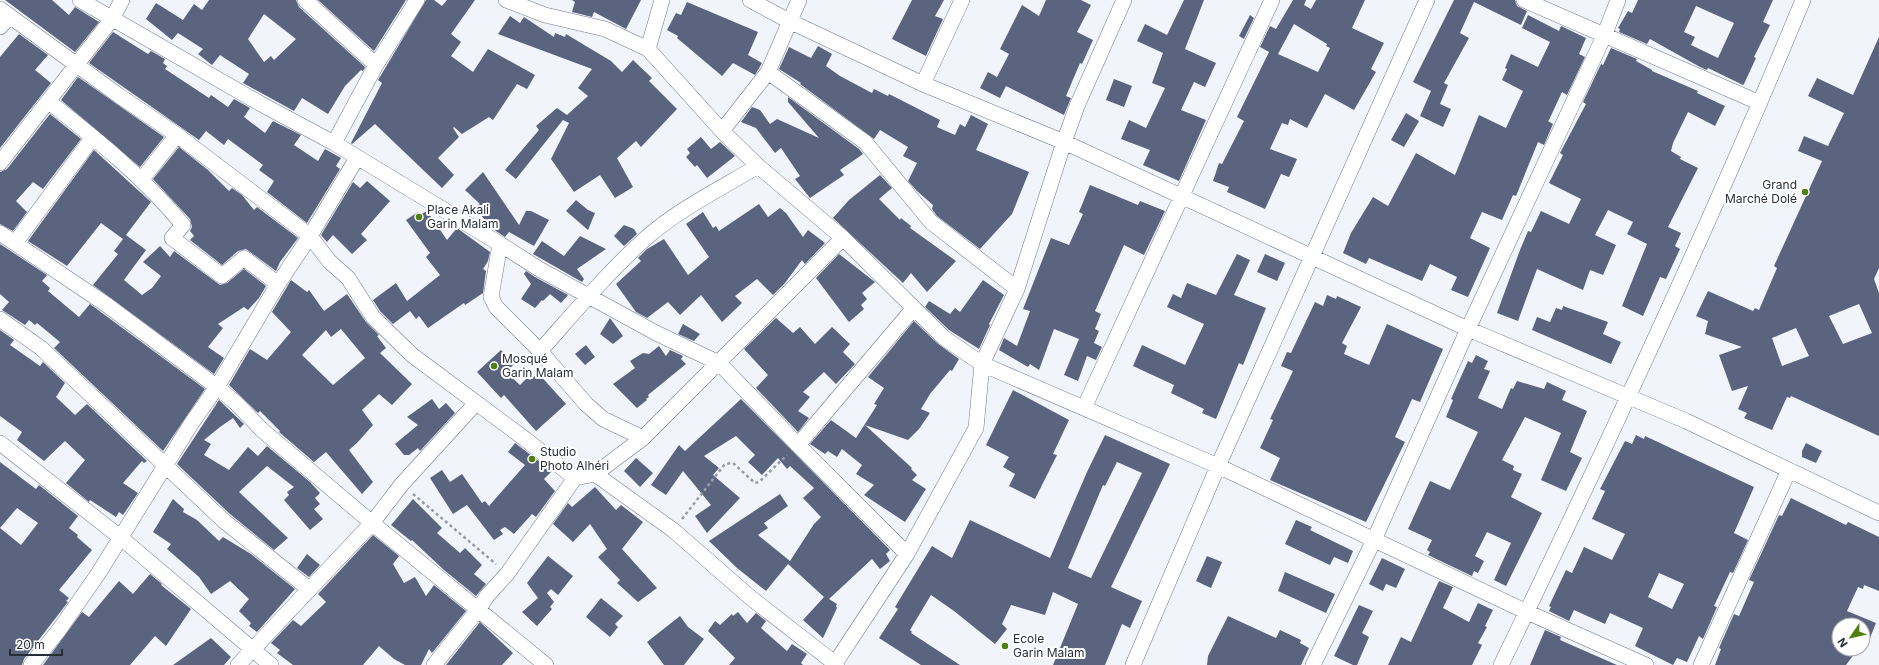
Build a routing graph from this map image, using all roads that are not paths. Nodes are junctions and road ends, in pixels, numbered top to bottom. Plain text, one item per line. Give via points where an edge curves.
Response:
1 (80, 0) edge
2 (122, 0) edge
3 (305, 0) edge
4 (417, 0) edge
5 (506, 0) edge
6 (662, 0) edge
7 (750, 0) edge
8 (799, 0) edge
9 (962, 0) edge
10 (1124, 0) edge
11 (1272, 0) edge
12 (1427, 0) edge
13 (1524, 0) edge
14 (1618, 0) edge
15 (1803, 0) edge
16 (3, 17) edge
17 (112, 19) junction
18 (789, 20) junction
19 (1604, 36) junction
20 (648, 50) junction
21 (76, 64) junction
22 (376, 65) junction
23 (768, 72) junction
24 (923, 84) junction
25 (48, 101) junction
26 (1760, 103) junction
27 (722, 131) junction
28 (177, 135) junction
29 (93, 137) junction
30 (1064, 142) junction
31 (334, 143) junction
32 (357, 158) junction
33 (0, 163) edge
34 (758, 166) junction
35 (142, 179) junction
36 (1181, 197) junction
37 (0, 233) edge
38 (310, 236) junction
39 (843, 238) junction
40 (15, 243) junction
41 (500, 244) junction
42 (1311, 258) junction
43 (278, 284) junction
44 (1017, 289) junction
45 (589, 296) junction
46 (913, 309) junction
47 (0, 319) edge
48 (1468, 329) junction
49 (540, 351) junction
50 (719, 363) junction
51 (982, 364) junction
52 (217, 387) junction
53 (1628, 396) junction
54 (476, 403) junction
55 (1084, 408) junction
56 (643, 438) junction
57 (0, 443) edge
58 (798, 445) junction
59 (165, 465) junction
60 (1218, 466) junction
61 (1789, 470) junction
62 (595, 474) junction
63 (575, 478) junction
64 (1879, 513) edge
65 (372, 524) junction
66 (120, 537) junction
67 (1374, 540) junction
68 (907, 554) junction
69 (309, 589) junction
70 (478, 610) junction
71 (1527, 612) junction
72 (253, 651) junction
73 (836, 664) edge
74 (31, 665) edge
75 (238, 665) edge
76 (271, 665) edge
77 (434, 665) edge
78 (546, 665) edge
79 (1133, 665) edge
80 (1313, 665) edge
81 (1501, 665) edge
82 (1646, 665) edge
83 (1701, 665) edge

1 - 17 street
2 - 17 street
3 - 22 street
4 - 22 street
5 - 20 street via 545,15 605,29
6 - 20 street
7 - 18 street
8 - 18 street
9 - 24 street
10 - 30 street via 1077,106
11 - 36 street
12 - 42 street
13 - 19 street
14 - 19 street
15 - 26 street
16 - 21 street
17 - 21 street
17 - 31 street
18 - 23 street
18 - 24 street
19 - 26 street
19 - 48 street
20 - 27 street
21 - 25 street
21 - 28 street
22 - 31 street
23 - 27 street
23 - 44 street via 865,142 931,222
24 - 30 street
25 - 29 street
25 - 33 street
26 - 53 street
27 - 34 street
28 - 35 street
28 - 38 street
29 - 35 street
29 - 40 street
30 - 36 street
30 - 44 street
31 - 32 street
32 - 38 street
32 - 41 street
34 - 39 street
34 - 45 street via 678,213 646,238
35 - 43 street via 183,225 172,238 222,276 244,258
36 - 42 street
36 - 55 street
37 - 40 street
38 - 43 street
38 - 54 street via 329,261 348,278 373,317 412,355
39 - 46 street
39 - 50 street
40 - 52 street via 107,305
41 - 45 street
41 - 49 street via 491,297 493,303
42 - 48 street
42 - 60 street
43 - 52 street
44 - 51 street
45 - 49 street
45 - 50 street via 656,333
46 - 51 street via 943,337
46 - 58 street
47 - 59 street via 40,348
48 - 53 street
48 - 67 street
49 - 56 street via 586,404 603,419
50 - 56 street
50 - 58 street
51 - 55 street
51 - 68 street via 976,428
52 - 59 street
52 - 65 street via 262,430
53 - 61 street
53 - 71 street
54 - 63 street
54 - 65 street via 402,484
55 - 60 street
56 - 62 street
57 - 66 street
58 - 68 street
59 - 66 street
59 - 69 street via 224,521
60 - 67 street
60 - 79 street
61 - 64 street
61 - 83 street
62 - 63 street
62 - 73 street via 673,530 751,598
63 - 70 street via 507,574
65 - 69 street
65 - 70 street
66 - 72 street
66 - 74 street via 98,574
67 - 71 street
67 - 80 street
68 - 73 street
69 - 72 street
70 - 77 street
70 - 78 street
71 - 81 street
71 - 82 street
72 - 75 street
72 - 76 street

